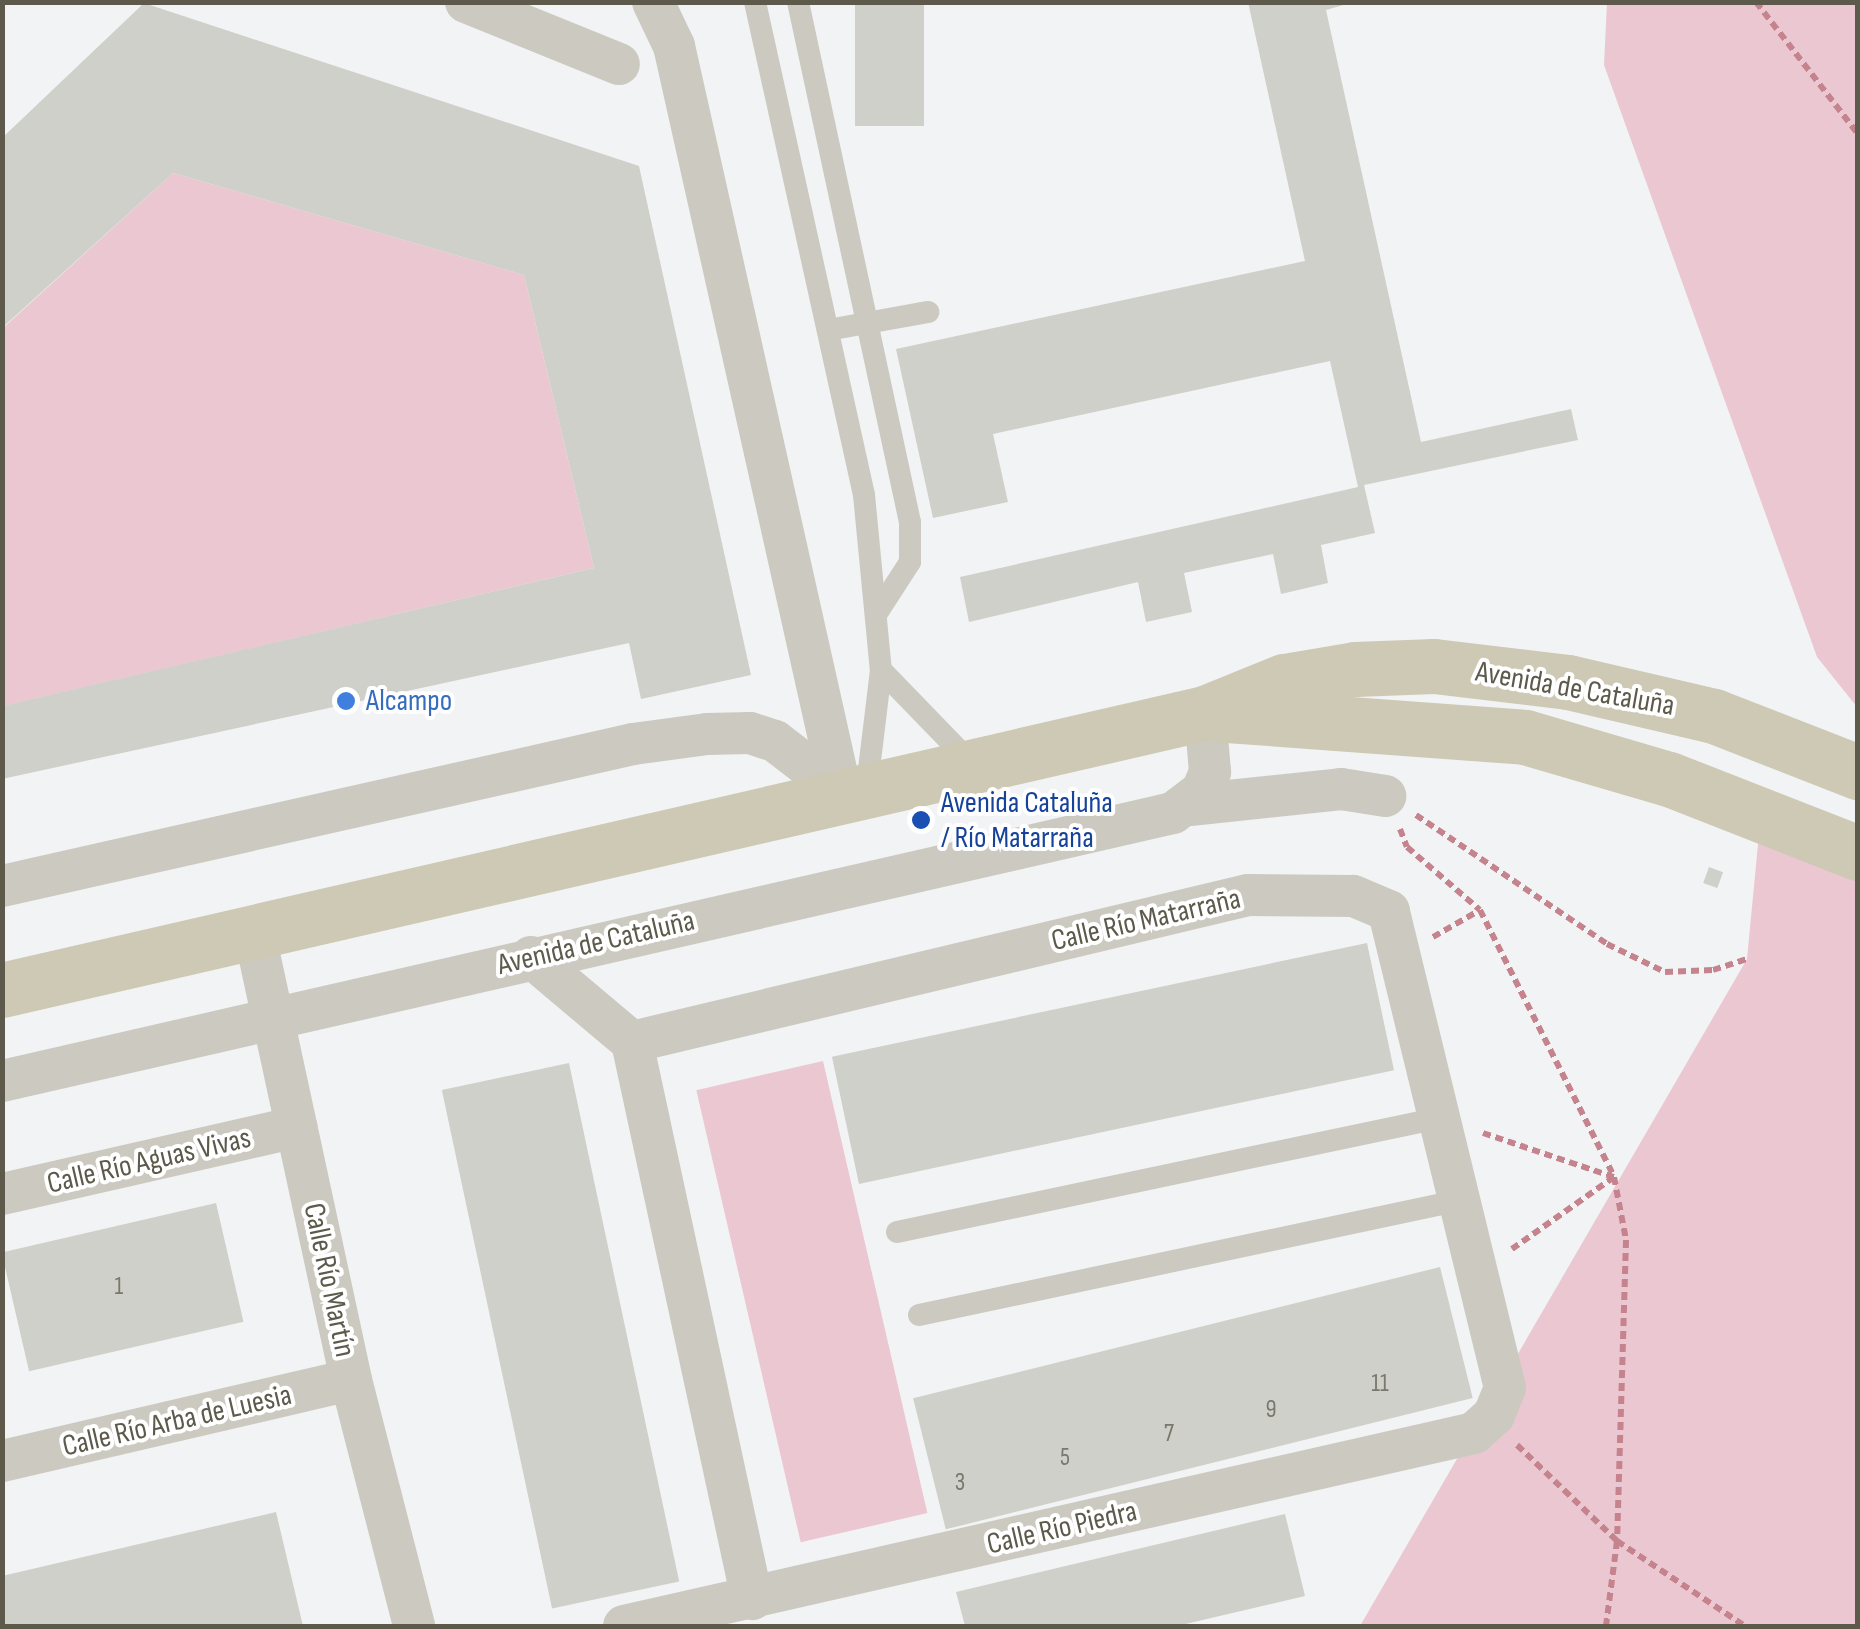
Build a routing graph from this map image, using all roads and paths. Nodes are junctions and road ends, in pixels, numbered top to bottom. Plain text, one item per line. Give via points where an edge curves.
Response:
1 (466, 2) edge
2 (653, 2) edge
3 (756, 2) edge
4 (798, 2) edge
5 (1756, 2) edge
6 (619, 64) dead end
7 (1858, 134) edge
8 (928, 312) dead end
9 (870, 323) junction
10 (828, 330) junction
11 (878, 613) junction
12 (881, 670) junction
13 (1205, 713) junction
14 (972, 763) junction
15 (1841, 765) edge
16 (854, 789) junction
17 (1385, 796) junction
18 (1190, 805) junction
19 (1858, 853) edge
20 (2, 886) edge
21 (1480, 910) junction
22 (254, 931) junction
23 (1400, 955) junction
24 (531, 957) junction
25 (1747, 958) dead end
26 (2, 990) edge
27 (273, 1020) junction
28 (632, 1042) junction
29 (2, 1081) edge
30 (1439, 1118) junction
31 (296, 1127) junction
32 (1614, 1177) junction
33 (2, 1194) edge
34 (1461, 1200) junction
35 (897, 1232) dead end
36 (1477, 1273) junction
37 (920, 1314) dead end
38 (351, 1380) junction
39 (1494, 1415) junction
40 (2, 1462) edge
41 (1617, 1541) junction
42 (752, 1599) junction
43 (1732, 1615) junction
44 (414, 1626) edge
45 (624, 1626) edge
46 (1606, 1626) edge
47 (1734, 1626) edge
48 (1745, 1626) edge

1 - 6 street
2 - 16 street via 674,46
3 - 10 lane
4 - 9 lane
5 - 7 path
8 - 9 lane
9 - 10 lane
9 - 11 lane via 910,522 910,562
10 - 11 lane via 864,494
11 - 12 lane
12 - 14 lane
12 - 16 lane
13 - 14 main road, Avenida de Cataluña
13 - 15 main road, Avenida de Cataluña via 1284,681 1355,669 1511,672 1647,699
13 - 18 street via 1210,772
13 - 19 main road, Avenida de Cataluña via 1525,737 1670,779
14 - 16 main road, Avenida de Cataluña
16 - 20 street via 775,741 750,733 707,734 633,744
16 - 22 main road, Avenida de Cataluña
17 - 18 street, Avenida de Cataluña via 1341,789
17 - 21 path via 1407,847
17 - 25 path via 1607,944 1665,972 1713,970
18 - 24 street, Avenida de Cataluña
21 - 23 path
21 - 32 path
22 - 26 main road, Avenida de Cataluña
22 - 27 street, Calle Río Martín
23 - 28 street, Calle Río Matarraña via 1389,911 1353,896 1248,895
23 - 30 street, Calle Río Matarraña
24 - 27 street, Avenida de Cataluña
24 - 28 street
27 - 29 street, Avenida de Cataluña
27 - 31 street, Calle Río Martín
28 - 42 street
30 - 32 path
30 - 34 street, Calle Río Matarraña
30 - 35 lane
31 - 33 street, Calle Río Aguas Vivas
31 - 38 street, Calle Río Martín
32 - 36 path
32 - 41 path via 1626,1240
34 - 36 street, Calle Río Matarraña
34 - 37 lane
36 - 39 street, Calle Río Matarraña via 1506,1388
38 - 40 street, Calle Río Arba de Luesia
38 - 44 street, Calle Río Martín
39 - 41 path via 1534,1469
39 - 42 street, Calle Río Piedra via 1474,1433
41 - 43 path
41 - 46 path
42 - 45 street, Calle Río Piedra
43 - 47 path
43 - 48 path

